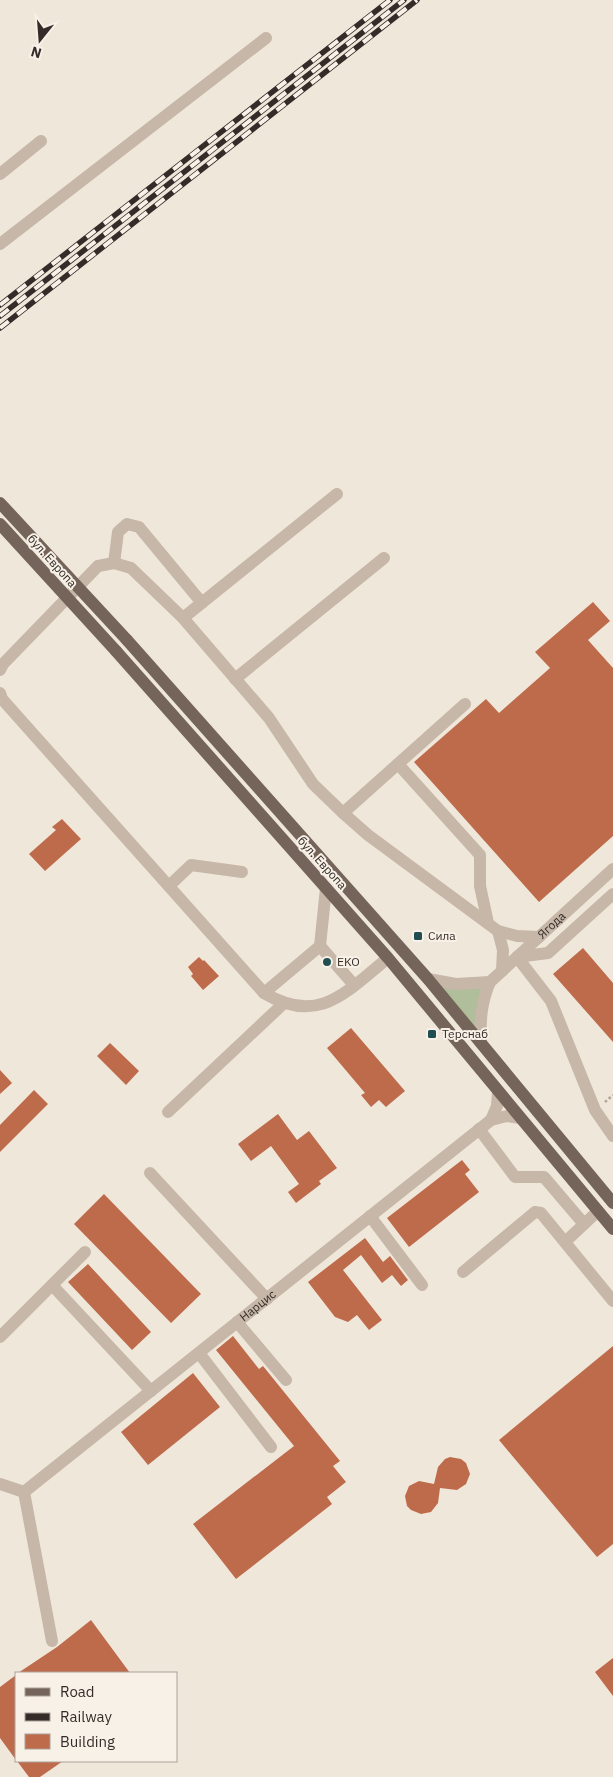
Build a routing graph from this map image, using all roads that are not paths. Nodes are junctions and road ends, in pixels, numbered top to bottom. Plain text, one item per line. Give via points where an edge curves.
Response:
1 (266, 38) dead end
2 (41, 141) dead end
3 (0, 174) edge
4 (0, 244) edge
5 (337, 494) dead end
6 (0, 502) edge
7 (0, 524) edge
8 (384, 558) dead end
9 (114, 563) junction
10 (202, 603) junction
11 (183, 618) junction
12 (0, 670) edge
13 (236, 679) junction
14 (0, 693) edge
15 (465, 704) dead end
16 (398, 764) junction
17 (343, 813) junction
18 (613, 870) edge
19 (242, 872) dead end
20 (169, 886) junction
21 (326, 888) junction
22 (613, 894) edge
23 (488, 923) junction
24 (498, 931) junction
25 (539, 936) junction
26 (320, 946) junction
27 (517, 957) junction
28 (388, 958) junction
29 (502, 971) junction
30 (428, 979) junction
31 (490, 982) junction
32 (354, 985) junction
33 (264, 992) junction
34 (283, 1004) junction
35 (481, 1043) junction
36 (498, 1092) junction
37 (168, 1112) dead end
38 (520, 1118) junction
39 (490, 1120) junction
40 (479, 1129) junction
41 (613, 1136) edge
42 (150, 1173) dead end
43 (613, 1203) edge
44 (598, 1211) junction
45 (370, 1216) junction
46 (584, 1224) junction
47 (613, 1229) edge
48 (565, 1242) junction
49 (85, 1252) dead end
50 (463, 1272) dead end
51 (52, 1285) junction
52 (422, 1285) dead end
53 (267, 1299) junction
54 (613, 1301) edge
55 (237, 1322) junction
56 (0, 1337) edge
57 (199, 1353) junction
58 (286, 1380) dead end
59 (151, 1391) junction
60 (271, 1447) dead end
61 (0, 1476) edge
62 (12, 1488) edge
63 (52, 1642) dead end

1 - 4 street
2 - 3 street
5 - 10 street
6 - 30 main road, бул. Европа, bridge
7 - 21 main road, бул. Европа, bridge
8 - 13 street
9 - 10 street via 118,532 127,524 139,527
9 - 11 street via 131,568
9 - 12 street via 98,566
10 - 11 street
11 - 13 street
13 - 17 street via 269,718 313,784
14 - 20 street
15 - 16 street
16 - 17 street
16 - 23 street via 480,856 480,886
17 - 23 street
18 - 25 street, Ягода
19 - 20 street via 191,865
20 - 33 street
21 - 26 street
21 - 28 main road, бул. Европа
22 - 27 street via 548,953
23 - 24 street
24 - 25 street via 517,936
24 - 29 street via 503,950
25 - 27 street, Ягода
26 - 32 street
26 - 33 street
27 - 29 street, Ягода
27 - 41 street via 551,1001 595,1110
28 - 32 street
28 - 36 main road, бул. Европа
29 - 31 street, Ягода
30 - 31 street via 456,984
30 - 35 main road, бул. Европа
31 - 35 street via 480,1018
32 - 34 street via 329,1003 307,1008
33 - 34 street
34 - 37 street
35 - 43 main road, бул. Европа
36 - 38 main road, бул. Европа
36 - 39 street via 497,1106
38 - 39 street via 507,1116
38 - 44 main road, бул. Европа
39 - 40 street, Нарцис
40 - 45 street, Нарцис
40 - 46 street via 515,1177 544,1177
42 - 53 street
44 - 46 street
44 - 47 main road, бул. Европа
45 - 52 street
45 - 53 street, Нарцис
46 - 48 street
48 - 50 street via 541,1213 535,1212
48 - 54 street
49 - 51 street
51 - 56 street
51 - 59 street
53 - 55 street, Нарцис
55 - 57 street, Нарцис
55 - 58 street
57 - 59 street, Нарцис
57 - 60 street
59 - 62 street, Нарцис
61 - 62 street
62 - 63 street

